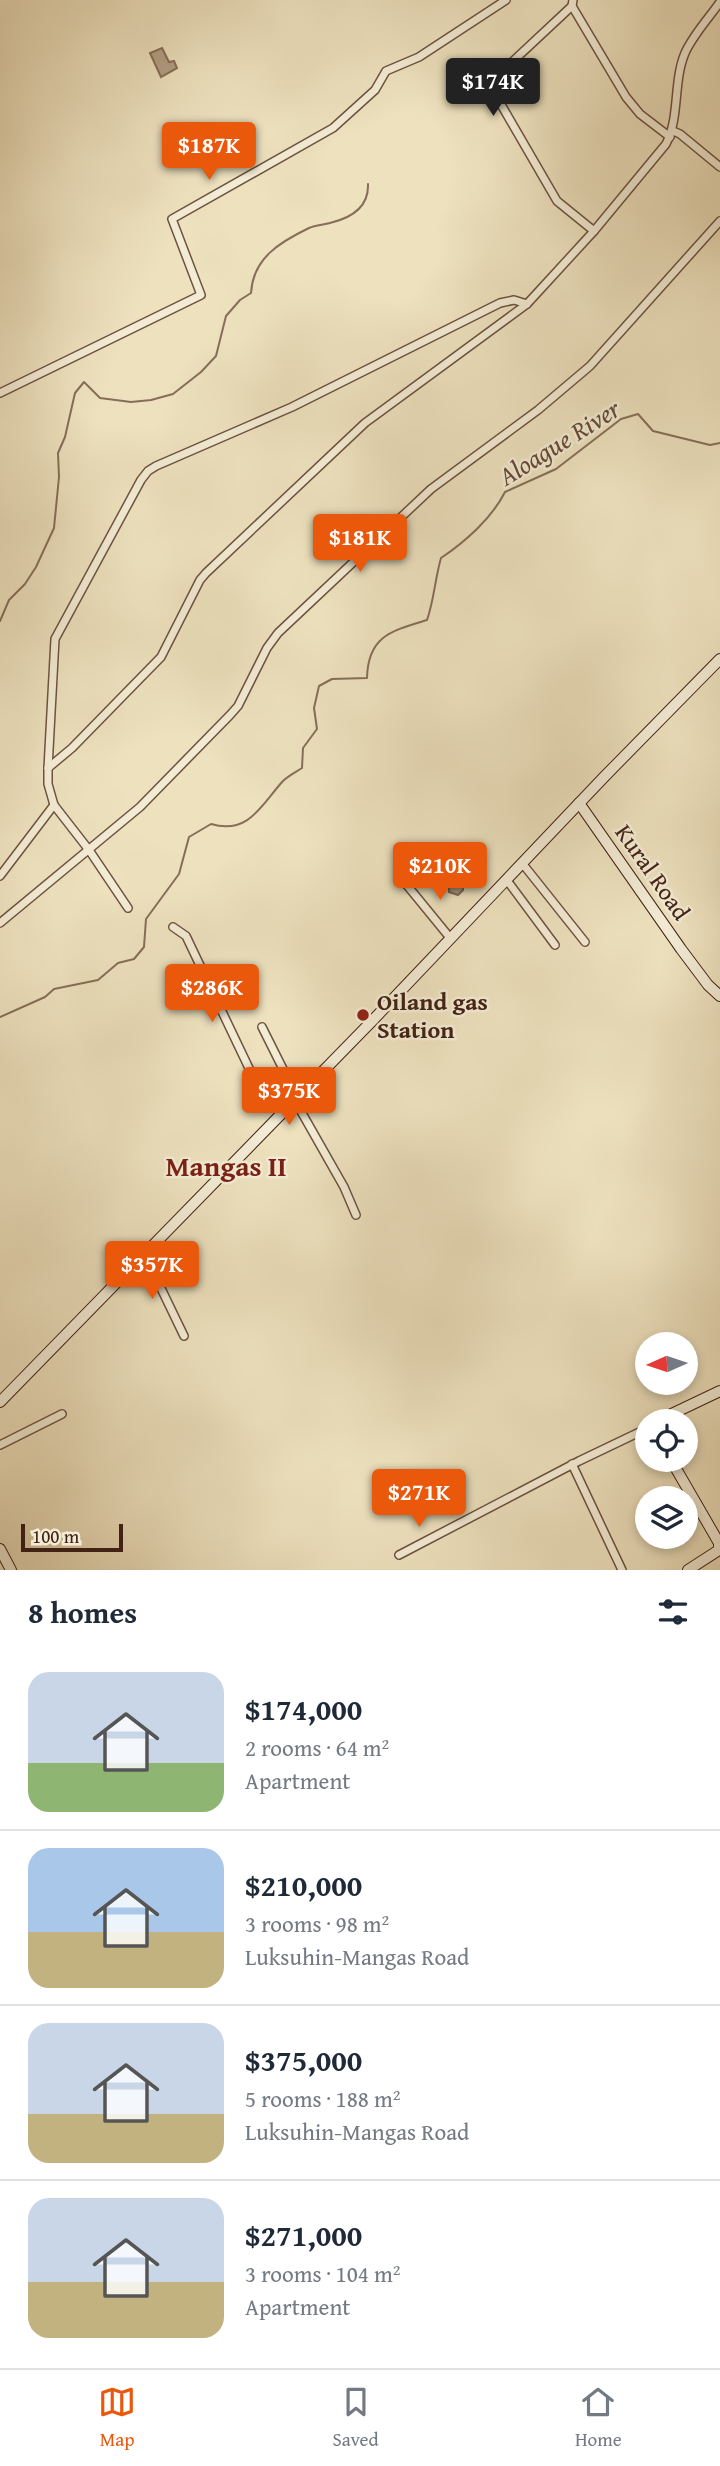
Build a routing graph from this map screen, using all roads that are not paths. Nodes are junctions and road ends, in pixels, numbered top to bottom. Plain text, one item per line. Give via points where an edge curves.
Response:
1 (506, 0) edge
2 (720, 2) edge
3 (573, 3) edge
4 (671, 134) junction
5 (720, 167) edge
6 (720, 221) edge
7 (594, 231) junction
8 (527, 304) junction
9 (0, 393) edge
10 (720, 659) edge
11 (48, 768) junction
12 (579, 803) junction
13 (54, 805) junction
14 (89, 850) junction
15 (522, 863) junction
16 (0, 876) edge
17 (506, 879) junction
18 (406, 884) dead end
19 (128, 908) dead end
20 (0, 923) edge
21 (173, 927) dead end
22 (452, 939) junction
23 (585, 942) dead end
24 (555, 945) dead end
25 (720, 996) edge
26 (262, 1027) dead end
27 (295, 1098) junction
28 (274, 1121) junction
29 (356, 1214) dead end
30 (144, 1253) junction
31 (184, 1336) dead end
32 (720, 1391) edge
33 (0, 1402) edge
34 (682, 1409) edge
35 (62, 1414) dead end
36 (635, 1434) edge
37 (0, 1445) edge
38 (572, 1464) junction
39 (678, 1472) edge
40 (0, 1549) edge
41 (399, 1555) dead end
42 (11, 1570) edge
43 (622, 1570) edge
44 (688, 1570) edge

1 - 9 street via 419,57 386,71 374,90 333,128 172,219 201,295
2 - 4 street via 684,55
3 - 4 street via 626,97 640,114
3 - 7 street via 496,77 495,86 499,101 557,201
4 - 5 street via 680,134
4 - 7 street
6 - 14 street via 590,366 431,489 291,619 267,648 238,706 140,807
7 - 8 street
8 - 11 street via 365,423 206,573 155,664
8 - 11 street via 514,300 500,303 292,407 148,471 55,639
10 - 12 main road
11 - 13 street
12 - 15 main road
12 - 25 main road, Kural Road via 681,949
13 - 14 street
13 - 16 street
14 - 19 street
14 - 20 street
15 - 17 main road
15 - 23 street
17 - 22 main road
17 - 24 street
18 - 22 street
21 - 28 street via 186,936
22 - 27 main road
26 - 27 street
27 - 28 main road
27 - 29 street
28 - 30 main road
30 - 31 street
30 - 33 main road
32 - 34 main road
35 - 37 street
36 - 38 street
38 - 41 street
38 - 43 street
39 - 44 main road via 719,1543 719,1550
40 - 42 main road

